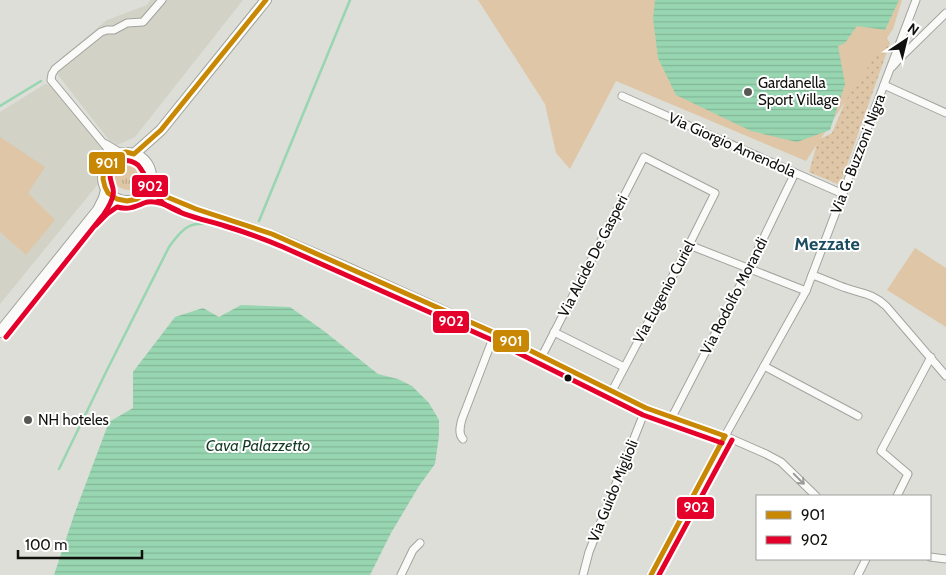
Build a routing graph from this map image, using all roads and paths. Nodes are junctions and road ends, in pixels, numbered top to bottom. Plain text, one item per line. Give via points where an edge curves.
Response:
1 (162, 0) edge
2 (266, 0) edge
3 (916, 0) edge
4 (945, 13) edge
5 (888, 74) junction
6 (884, 85) junction
7 (622, 96) dead end
8 (946, 113) edge
9 (161, 130) junction
10 (103, 142) junction
11 (121, 153) junction
12 (134, 154) junction
13 (108, 161) junction
14 (147, 162) junction
15 (151, 173) junction
16 (796, 173) junction
17 (106, 190) junction
18 (715, 193) joint
19 (843, 194) junction
20 (143, 195) junction
21 (167, 197) junction
22 (117, 199) junction
23 (98, 210) junction
24 (689, 245) junction
25 (749, 268) junction
26 (812, 275) junction
27 (806, 291) junction
28 (0, 332) edge
29 (554, 332) junction
30 (496, 333) junction
31 (542, 356) junction
32 (931, 357) junction
33 (764, 366) junction
34 (624, 367) junction
35 (946, 376) edge
36 (612, 391) junction
37 (646, 408) junction
38 (858, 416) dead end
39 (672, 418) junction
40 (725, 436) junction
41 (463, 439) dead end
42 (815, 495) edge
43 (898, 495) edge
44 (420, 543) dead end
45 (931, 557) edge
46 (946, 558) edge
47 (866, 560) edge
48 (401, 575) edge
49 (583, 575) edge
50 (651, 575) edge
51 (858, 575) edge

1 - 10 street via 143,22 127,23 101,32 52,74 51,80
2 - 9 main road
3 - 5 street, Via G. Buzzoni Nigra
4 - 5 street
5 - 6 street, Via G. Buzzoni Nigra
6 - 8 street
6 - 19 street, Via G. Buzzoni Nigra
7 - 16 street, Via Giorgio Amendola
9 - 12 main road
9 - 14 main road
10 - 11 street
10 - 13 street via 108,149
11 - 12 main road
11 - 13 main road
12 - 14 main road
13 - 17 main road via 103,176
14 - 15 main road
15 - 20 main road via 151,183
15 - 21 street
16 - 19 street, Via Giorgio Amendola
16 - 25 street, Via Rodolfo Morandi
17 - 22 main road
17 - 23 main road
18 - 24 street, Via Eugenio Curiel
18 - 29 street, Via Alcide De Gasperi via 644,157
19 - 26 street, Via G. Buzzoni Nigra
20 - 21 street
20 - 22 main road via 130,201
21 - 30 street via 272,234
22 - 23 main road
23 - 28 main road
24 - 25 street
24 - 34 street, Via Eugenio Curiel
25 - 27 street
25 - 39 street, Via Rodolfo Morandi
26 - 27 street, Via G. Buzzoni Nigra
26 - 32 street via 879,300
27 - 33 street, Via G. Buzzoni Nigra
29 - 31 street, Via Alcide De Gasperi
29 - 34 street
30 - 31 street
30 - 41 street via 462,419 460,431
31 - 36 street
32 - 35 street
32 - 43 street via 881,451 908,474
33 - 38 street
33 - 40 street, Via G. Buzzoni Nigra
34 - 36 street, Via Eugenio Curiel
36 - 37 street
37 - 39 street
37 - 49 street, Via Guido Miglioli via 589,552
39 - 40 street
40 -> 42 street via 781,462
40 - 50 street, Via G. Buzzoni Nigra
44 - 48 street
45 - 46 street
47 - 51 street

